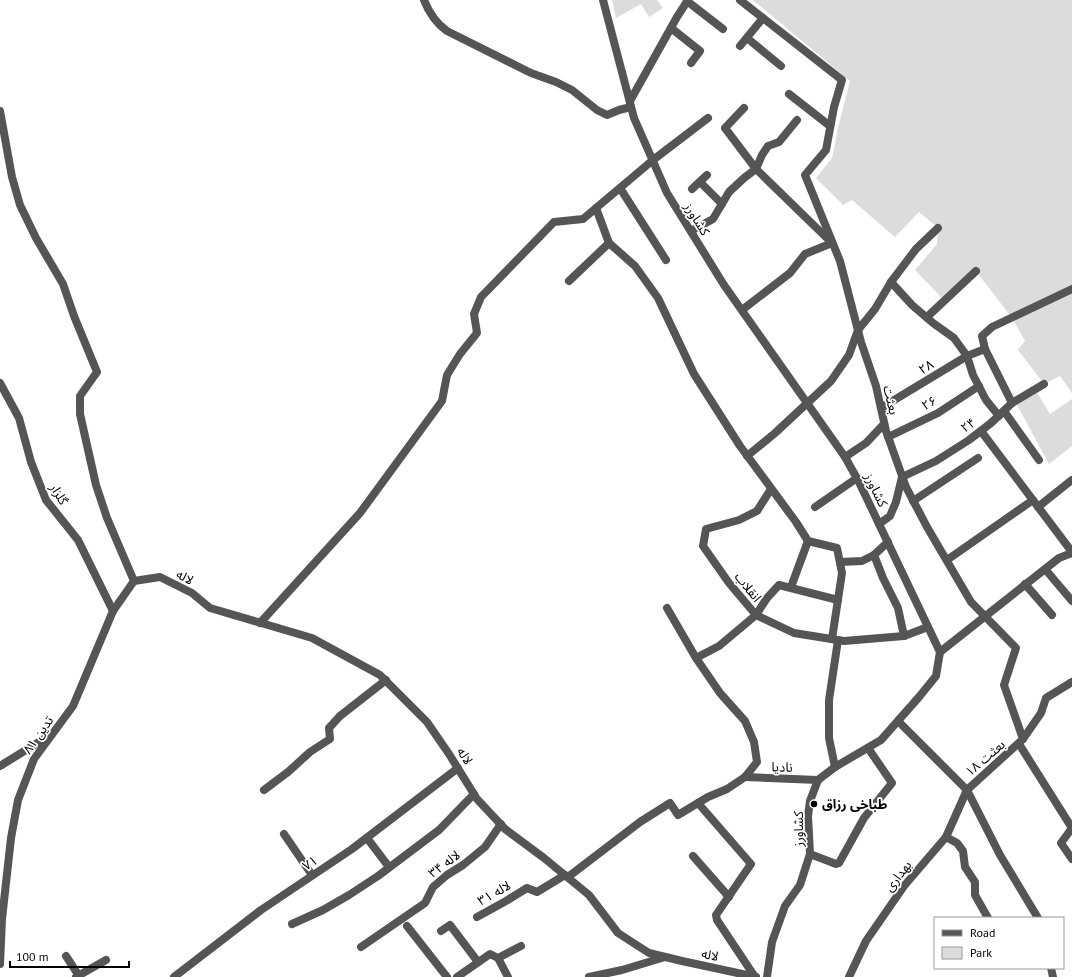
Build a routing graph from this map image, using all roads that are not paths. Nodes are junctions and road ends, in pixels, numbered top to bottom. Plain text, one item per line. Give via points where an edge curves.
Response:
1 (424, 0) edge
2 (603, 0) edge
3 (740, 0) edge
4 (688, 1) edge
5 (763, 18) junction
6 (671, 28) junction
7 (723, 29) dead end
8 (747, 38) junction
9 (740, 46) dead end
10 (691, 63) dead end
11 (780, 66) dead end
12 (789, 94) dead end
13 (631, 104) junction
14 (744, 108) dead end
15 (0, 111) edge
16 (708, 118) dead end
17 (796, 120) dead end
18 (830, 126) junction
19 (653, 160) junction
20 (756, 169) junction
21 (707, 175) dead end
22 (700, 182) junction
23 (620, 188) junction
24 (692, 189) dead end
25 (722, 204) junction
26 (596, 208) junction
27 (938, 228) dead end
28 (691, 231) junction
29 (608, 243) junction
30 (832, 243) junction
31 (666, 260) dead end
32 (976, 271) dead end
33 (569, 281) dead end
34 (891, 282) junction
35 (1072, 289) edge
36 (742, 310) junction
37 (927, 318) junction
38 (858, 330) junction
39 (985, 348) junction
40 (967, 356) junction
41 (0, 382) edge
42 (1044, 384) dead end
43 (979, 386) junction
44 (1012, 403) junction
45 (807, 404) junction
46 (881, 408) junction
47 (1001, 413) junction
48 (884, 424) junction
49 (981, 431) junction
50 (888, 437) junction
51 (747, 456) junction
52 (845, 457) junction
53 (978, 458) dead end
54 (1039, 460) dead end
55 (902, 477) junction
56 (857, 478) junction
57 (1072, 480) edge
58 (771, 489) junction
59 (913, 501) junction
60 (1035, 503) junction
61 (815, 507) dead end
62 (879, 524) junction
63 (808, 541) junction
64 (888, 542) junction
65 (1072, 553) edge
66 (874, 555) junction
67 (947, 560) junction
68 (840, 562) junction
69 (1045, 569) junction
70 (134, 581) junction
71 (1025, 584) junction
72 (791, 587) junction
73 (838, 600) junction
74 (1072, 601) edge
75 (667, 608) dead end
76 (113, 611) junction
77 (756, 615) junction
78 (1052, 615) dead end
79 (984, 616) junction
80 (260, 623) junction
81 (928, 627) junction
82 (904, 636) junction
83 (835, 639) junction
84 (940, 652) junction
85 (696, 658) junction
86 (386, 680) junction
87 (1072, 682) edge
88 (898, 721) junction
89 (55, 732) junction
90 (1021, 741) junction
91 (868, 748) junction
92 (0, 766) edge
93 (835, 767) junction
94 (458, 768) junction
95 (745, 777) junction
96 (818, 780) junction
97 (264, 790) dead end
98 (966, 790) junction
99 (474, 794) junction
100 (698, 803) junction
101 (501, 824) junction
102 (284, 834) dead end
103 (946, 837) junction
104 (367, 838) junction
105 (810, 854) junction
106 (693, 856) dead end
107 (1072, 859) edge
108 (389, 867) junction
109 (312, 875) junction
110 (566, 876) junction
111 (729, 897) junction
112 (477, 917) dead end
113 (987, 917) edge
114 (1037, 917) edge
115 (292, 924) dead end
116 (407, 926) dead end
117 (442, 931) dead end
118 (521, 946) dead end
119 (361, 947) dead end
120 (66, 956) dead end
121 (665, 957) junction
122 (498, 958) junction
123 (106, 960) dead end
124 (478, 962) junction
125 (0, 964) edge
126 (78, 976) edge
127 (174, 977) edge
128 (447, 977) edge
129 (458, 977) edge
130 (508, 977) edge
131 (589, 977) edge
132 (755, 977) edge
133 (767, 977) edge
134 (849, 977) edge

1 - 13 street via 435,21 447,31 531,73 572,90 597,110 607,115
2 - 13 street, کشاورز
3 - 5 street
4 - 6 street
4 - 7 street
5 - 8 street
5 - 18 street via 842,80
6 - 10 street via 700,51
6 - 13 street
8 - 9 street
8 - 11 street
12 - 18 street
13 - 19 street, کشاورز via 634,118
14 - 20 street via 725,128
15 - 70 street via 20,205 63,284 97,372 80,396 80,414 96,484 107,518
16 - 19 street
17 - 20 street via 779,142 768,146
18 - 30 street, بعثت via 826,150 805,175
19 - 23 street
19 - 28 street, کشاورز via 667,193
20 - 25 street via 729,192
20 - 30 street
21 - 22 street
22 - 24 street
22 - 25 street
23 - 26 street
23 - 31 street
25 - 28 street via 713,219
26 - 29 street
26 - 80 street via 582,219 554,222 481,297 474,314 478,333 460,354 447,375 442,401 360,513
27 - 34 street via 916,248
28 - 36 street, کشاورز
29 - 33 street
29 - 51 street via 636,266 658,298 694,374
30 - 36 street via 805,254 790,273
30 - 38 street, بعثت via 840,261
32 - 37 street
34 - 37 street
34 - 38 street via 875,309
35 - 39 street via 992,327 982,336
36 - 45 street, کشاورز
37 - 40 street via 954,338
38 - 45 street via 849,355 831,381
38 - 46 street, بعثت
39 - 40 street, ۲۸
39 - 44 street
40 - 43 street
40 - 46 street, ۲۸
41 - 76 street, گلزار via 19,418 31,462 46,500 78,540
42 - 44 street, ۲۴
43 - 47 street via 986,400
43 - 50 street, ۲۶ via 938,413
44 - 47 street, ۲۴
45 - 51 street
45 - 52 street, کشاورز
46 - 48 street, بعثت
47 - 49 street, ۲۴
47 - 54 street
48 - 50 street, بعثت
48 - 52 street via 866,443
49 - 55 street, ۲۴ via 936,461
49 - 60 street
50 - 55 street, بعثت
51 - 58 street
52 - 56 street, کشاورز
53 - 59 street
55 - 59 street, بعثت
55 - 62 street via 890,516
56 - 61 street
56 - 62 street, کشاورز
57 - 60 street
58 - 63 street
58 - 77 street, انقلاب via 757,511 739,520 706,529 703,546
59 - 67 street, بعثت
60 - 65 street
60 - 67 street
62 - 64 street, کشاورز
63 - 68 street via 837,548
63 - 72 street
64 - 66 street
64 - 81 street, کشاورز
65 - 69 street via 1059,558
66 - 68 street via 862,561
66 - 82 street via 898,608
67 - 79 street, بعثت via 971,602
68 - 73 street via 842,573
69 - 71 street
69 - 74 street
70 - 76 street, تدین ۸۱
70 - 80 street, لاله via 160,578 192,593 210,608
71 - 78 street
71 - 79 street
72 - 73 street
72 - 77 street via 779,585
73 - 83 street
75 - 85 street
76 - 89 street, تدین ۸۱ via 73,706
77 - 83 street, انقلاب via 794,633
77 - 85 street via 719,646
79 - 84 street
79 - 90 street, بعثت via 1016,648 1004,685
80 - 86 street, لاله via 312,638
81 - 82 street, انقلاب
81 - 84 street, کشاورز
82 - 83 street, انقلاب via 844,641
83 - 93 street via 829,700 829,738
84 - 88 street via 936,676
85 - 95 street via 720,693 745,721 754,742 757,762
86 - 94 street, لاله via 427,722
86 - 97 street via 340,716 329,728 330,739
87 - 90 street, بعثت ۱۸ via 1046,698 1041,713
88 - 91 street via 881,740
88 - 98 street
89 - 92 street
89 - 125 street, تدین ۸۱ via 34,759 18,800 2,919
90 - 98 street, بعثت ۱۸
90 - 107 street via 1072,828 1061,843
91 - 93 street
91 - 105 street via 892,783 864,818 839,863
93 - 96 street
94 - 99 street, لاله
94 - 104 street, ۷۱
95 - 96 street, نادیا
95 - 100 street
96 - 105 street, کشاورز via 810,800 808,816
98 - 103 street, بهداری
98 - 114 street via 1000,855
99 - 101 street, لاله
99 - 108 street via 440,830
100 - 110 street via 678,815 670,803
100 - 111 street via 751,864
101 - 110 street, لاله
101 - 119 street, لاله ۳۴ via 484,848 433,887 425,903
102 - 109 street
103 - 113 street via 957,843 962,851 965,867 975,882 975,895
103 - 134 street, بهداری via 904,886 866,941
104 - 108 street
104 - 109 street, ۷۱
105 - 133 street, کشاورز via 800,885 785,906 772,942
106 - 111 street
108 - 115 street via 349,895
109 - 127 street, ۷۱ via 261,910
110 - 112 street, لاله ۳۱ via 537,892 526,888
110 - 121 street, لاله via 590,895 618,934 649,952
111 - 132 street via 716,915 717,920
116 - 128 street
117 - 124 street via 450,925
118 - 122 street
120 - 126 street
121 - 131 street
121 - 132 street, لاله
122 - 124 street via 490,954
122 - 130 street
123 - 126 street
124 - 129 street

